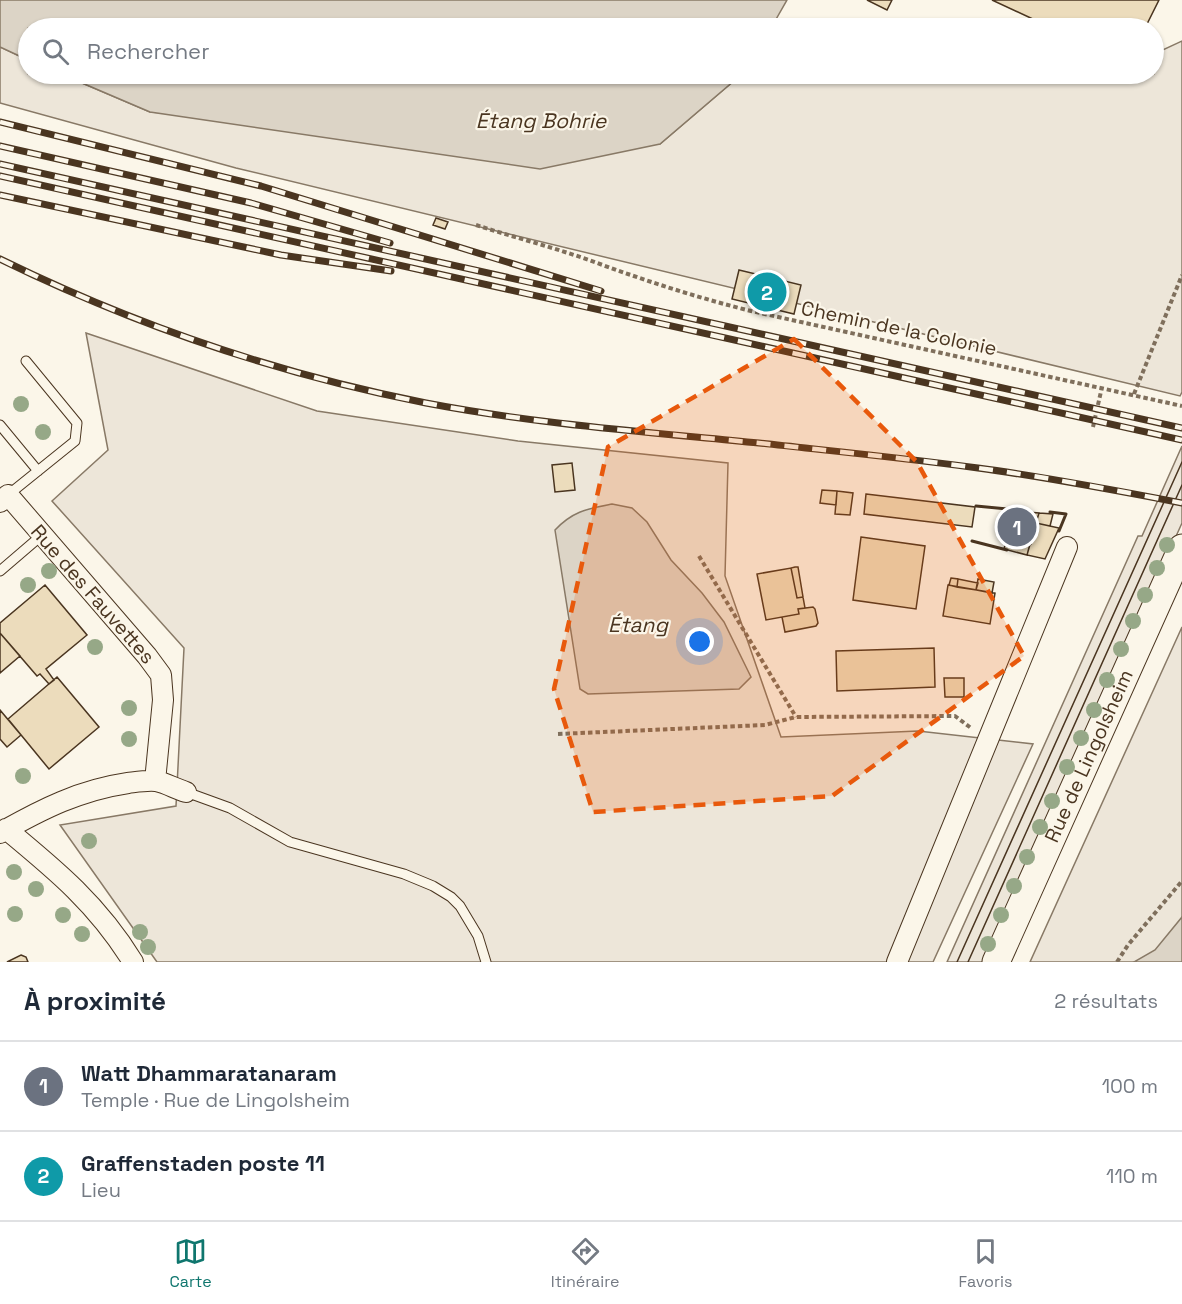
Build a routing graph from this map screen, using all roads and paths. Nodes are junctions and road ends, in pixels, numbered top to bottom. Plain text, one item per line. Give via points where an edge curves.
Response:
1 (476, 225) dead end
2 (1182, 274) edge
3 (26, 361) dead end
4 (1102, 387) junction
5 (1134, 394) junction
6 (1182, 406) edge
7 (0, 425) edge
8 (1093, 427) dead end
9 (38, 471) junction
10 (4, 499) edge
11 (42, 535) junction
12 (1067, 547) dead end
13 (1182, 548) edge
14 (699, 556) dead end
15 (0, 571) edge
16 (796, 717) junction
17 (558, 734) dead end
18 (987, 742) junction
19 (155, 781) junction
20 (186, 792) joint
21 (3, 831) edge
22 (1182, 881) edge
23 (133, 962) edge
24 (486, 962) edge
25 (897, 962) edge
26 (996, 962) edge
27 (1117, 962) edge

1 - 4 path, Chemin de la Colonie via 689,296
2 - 5 path
3 - 9 lane via 77,423 75,441
4 - 5 path, Chemin de la Colonie
4 - 8 path
5 - 6 path, Chemin de la Colonie
7 - 9 lane
9 - 10 lane
10 - 11 street, Rue des Fauvettes
11 - 15 lane
11 - 19 street, Rue des Fauvettes via 161,675 163,700
12 - 18 street
13 - 26 main road, Rue de Lingolsheim
14 - 16 path
16 - 17 path via 765,725
16 - 18 path via 955,716
18 - 25 street
19 - 20 street
19 - 21 street via 74,795
20 - 24 lane via 230,808 290,842 433,886 460,906 478,936
21 - 23 street via 84,897 110,926
22 - 27 path

